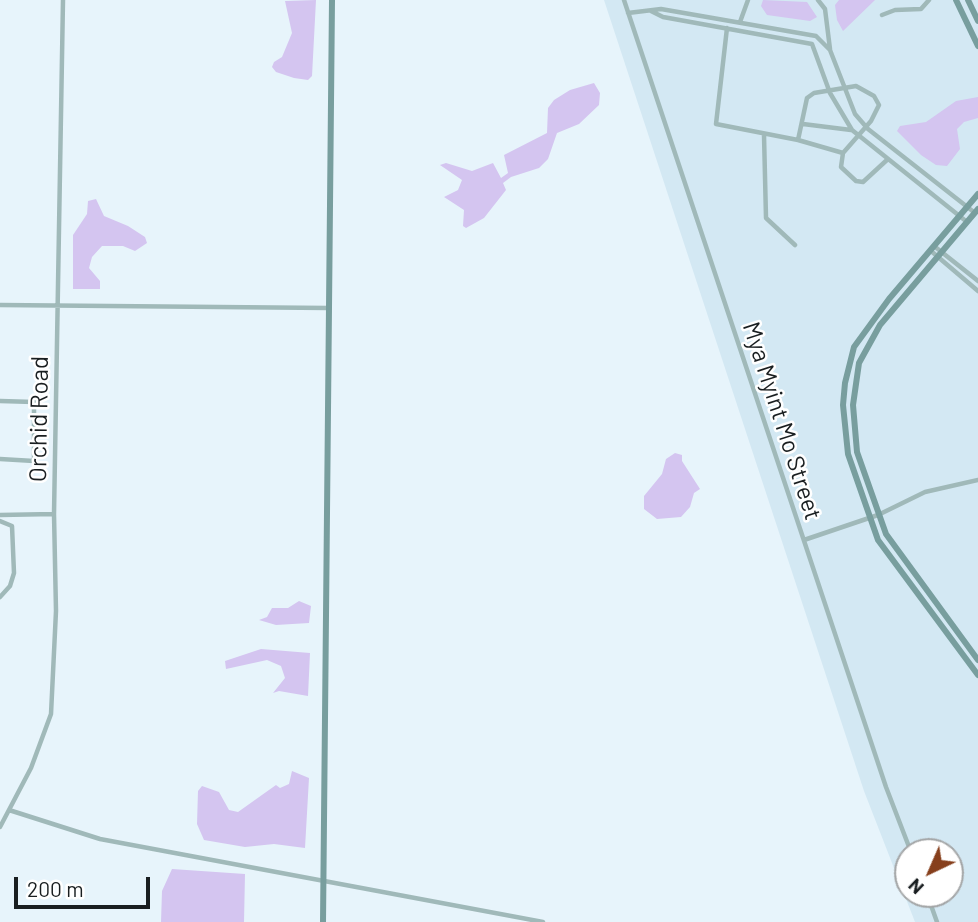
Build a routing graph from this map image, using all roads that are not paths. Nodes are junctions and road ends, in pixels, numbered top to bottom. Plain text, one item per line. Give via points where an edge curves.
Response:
1 (63, 0) edge
2 (332, 0) edge
3 (624, 0) edge
4 (748, 0) edge
5 (818, 0) edge
6 (929, 0) edge
7 (956, 0) edge
8 (968, 0) edge
9 (650, 11) junction
10 (628, 13) junction
11 (882, 15) dead end
12 (978, 21) edge
13 (740, 22) junction
14 (727, 28) junction
15 (978, 47) edge
16 (830, 50) junction
17 (843, 88) junction
18 (829, 90) junction
19 (803, 124) junction
20 (866, 127) junction
21 (852, 130) junction
22 (764, 135) junction
23 (858, 135) junction
24 (798, 140) junction
25 (844, 153) junction
26 (888, 159) junction
27 (978, 194) edge
28 (968, 207) junction
29 (977, 211) edge
30 (959, 217) junction
31 (967, 222) junction
32 (795, 245) dead end
33 (932, 248) junction
34 (939, 254) junction
35 (978, 281) edge
36 (978, 290) edge
37 (60, 304) junction
38 (0, 305) edge
39 (328, 308) junction
40 (0, 401) edge
41 (0, 459) edge
42 (978, 480) edge
43 (54, 514) junction
44 (0, 515) edge
45 (878, 515) junction
46 (869, 518) junction
47 (0, 521) edge
48 (804, 540) junction
49 (0, 597) edge
50 (978, 660) edge
51 (978, 674) edge
52 (9, 810) junction
53 (0, 827) edge
54 (906, 838) edge
55 (323, 881) junction
56 (519, 920) edge
57 (323, 922) edge
58 (543, 922) edge

1 - 37 street, Orchid Road
2 - 39 main road
3 - 10 street, Mya Myint Mo Street
4 - 13 street
5 - 16 street via 825,9
6 - 11 street via 921,9
7 - 15 main road
8 - 12 main road
9 - 10 street
9 - 13 street
9 - 14 street
10 - 48 street, Mya Myint Mo Street
13 - 16 street via 816,36
14 - 18 street via 812,44
14 - 22 street via 716,124
16 - 17 street
17 - 18 street
17 - 20 street
17 - 20 street via 861,87 877,102 878,110
18 - 19 street via 806,99
18 - 21 street
19 - 21 street
19 - 24 street
20 - 23 street
20 - 28 street
21 - 23 street
22 - 24 street
22 - 32 street via 766,218
23 - 25 street
23 - 26 street
24 - 25 street
25 - 26 street via 841,167 863,182
26 - 30 street
27 - 28 main road
28 - 29 street
28 - 30 main road
29 - 31 main road
30 - 31 street
30 - 33 main road
31 - 34 main road
33 - 34 street
33 - 46 main road via 862,335 845,383 848,454
34 - 35 street
34 - 36 street
34 - 45 main road via 880,325 859,363 853,426
37 - 38 street
37 - 39 street
37 - 43 street, Orchid Road
39 - 55 main road
40 - 41 street via 34,402 34,461
42 - 45 street via 925,492
43 - 44 street
43 - 52 street, Orchid Road via 51,714
45 - 46 street
45 - 50 main road via 900,556
46 - 48 street
46 - 51 main road via 892,563
47 - 49 street via 12,526 13,573 10,586
48 - 54 street, Mya Myint Mo Street
52 - 53 street, Orchid Road
52 - 55 street via 100,838
55 - 56 street
55 - 57 main road
56 - 58 street

